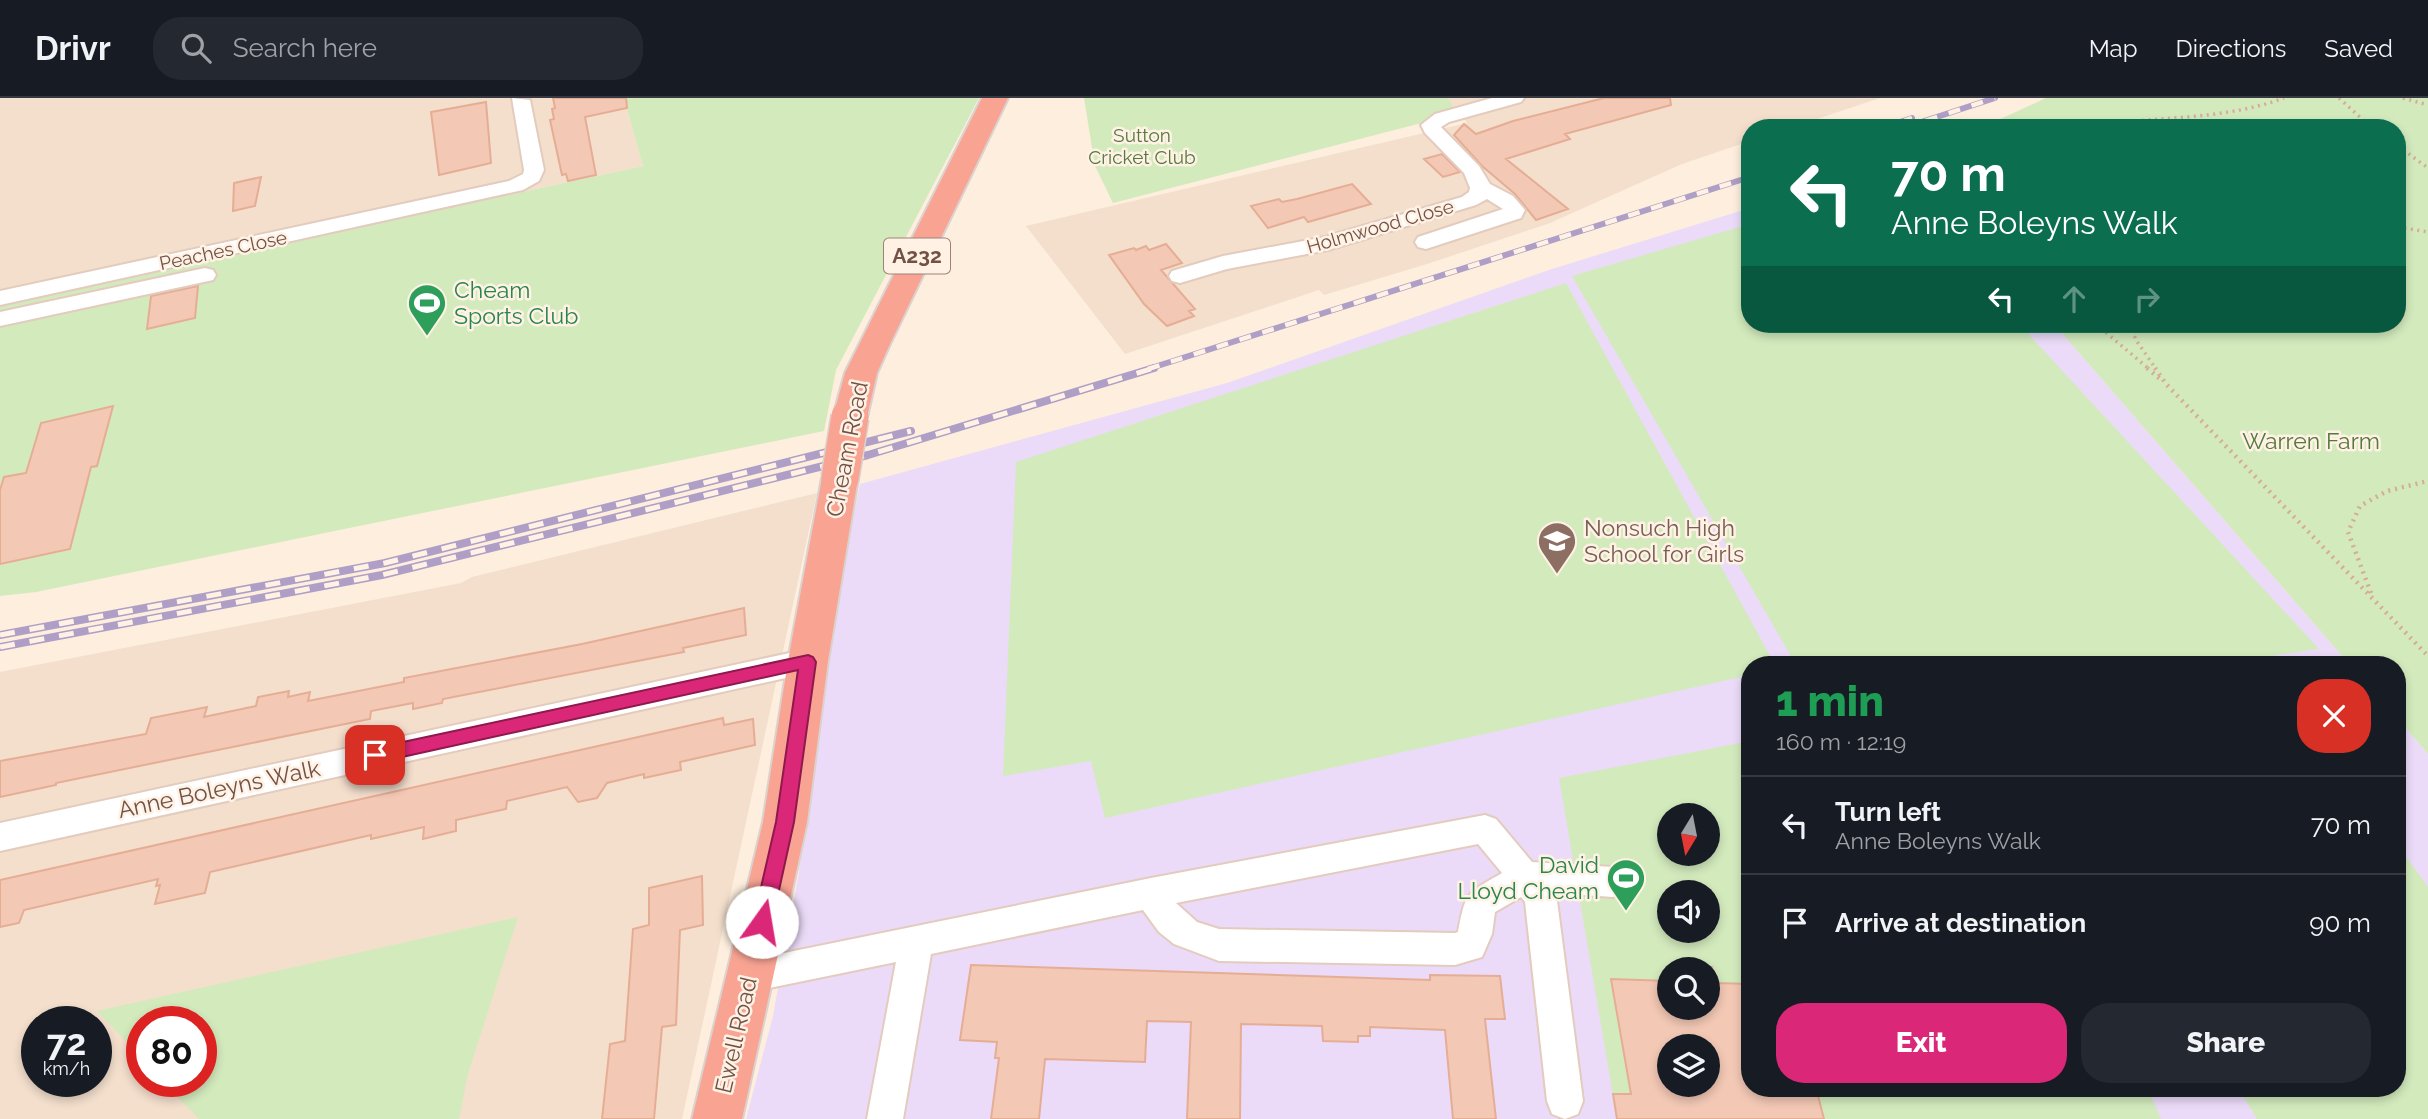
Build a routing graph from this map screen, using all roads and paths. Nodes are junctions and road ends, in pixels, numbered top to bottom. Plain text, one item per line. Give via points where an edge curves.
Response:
1 (995, 98) edge
2 (1514, 98) edge
3 (2284, 98) edge
4 (2339, 98) edge
5 (2403, 98) edge
6 (520, 100) dead end
7 (2428, 105) edge
8 (2189, 119) edge
9 (2362, 119) edge
10 (2406, 152) edge
11 (2428, 169) edge
12 (1481, 188) junction
13 (2406, 228) edge
14 (2428, 232) edge
15 (1426, 242) dead end
16 (205, 275) dead end
17 (1180, 276) dead end
18 (0, 299) edge
19 (0, 319) edge
20 (2106, 333) edge
21 (2133, 333) edge
22 (2166, 384) junction
23 (2428, 481) edge
24 (2373, 598) junction
25 (2428, 656) edge
26 (808, 662) junction
27 (0, 837) edge
28 (1527, 876) junction
29 (1613, 882) dead end
30 (1151, 893) junction
31 (916, 942) junction
32 (750, 976) junction
33 (1565, 1101) dead end
34 (717, 1119) edge
35 (885, 1119) edge

1 - 26 highway, Cheam Road / A232, bridge via 861,373
2 - 12 street, Holmwood Close via 1434,122 1432,129 1469,166
3 - 8 path via 2235,115
4 - 9 path
5 - 7 path
6 - 18 street, Peaches Close via 534,170 532,177 516,186 444,196
10 - 11 path
12 - 15 street via 1506,200 1513,213
12 - 17 street, Holmwood Close via 1469,201 1328,243
13 - 14 path
16 - 19 street via 124,300
20 - 22 path
21 - 22 path
22 - 24 path
23 - 24 path via 2387,491 2360,506 2348,532
24 - 25 path
26 - 27 street, Anne Boleyns Walk
26 - 32 highway, Ewell Road / A232 via 785,822
28 - 29 street
28 - 30 street via 1485,829
28 - 30 street via 1480,903 1470,946 1455,950 1219,945 1182,933 1167,920
28 - 33 street via 1541,897
30 - 31 street
31 - 32 street
31 - 35 street
32 - 34 highway, Ewell Road / A232

